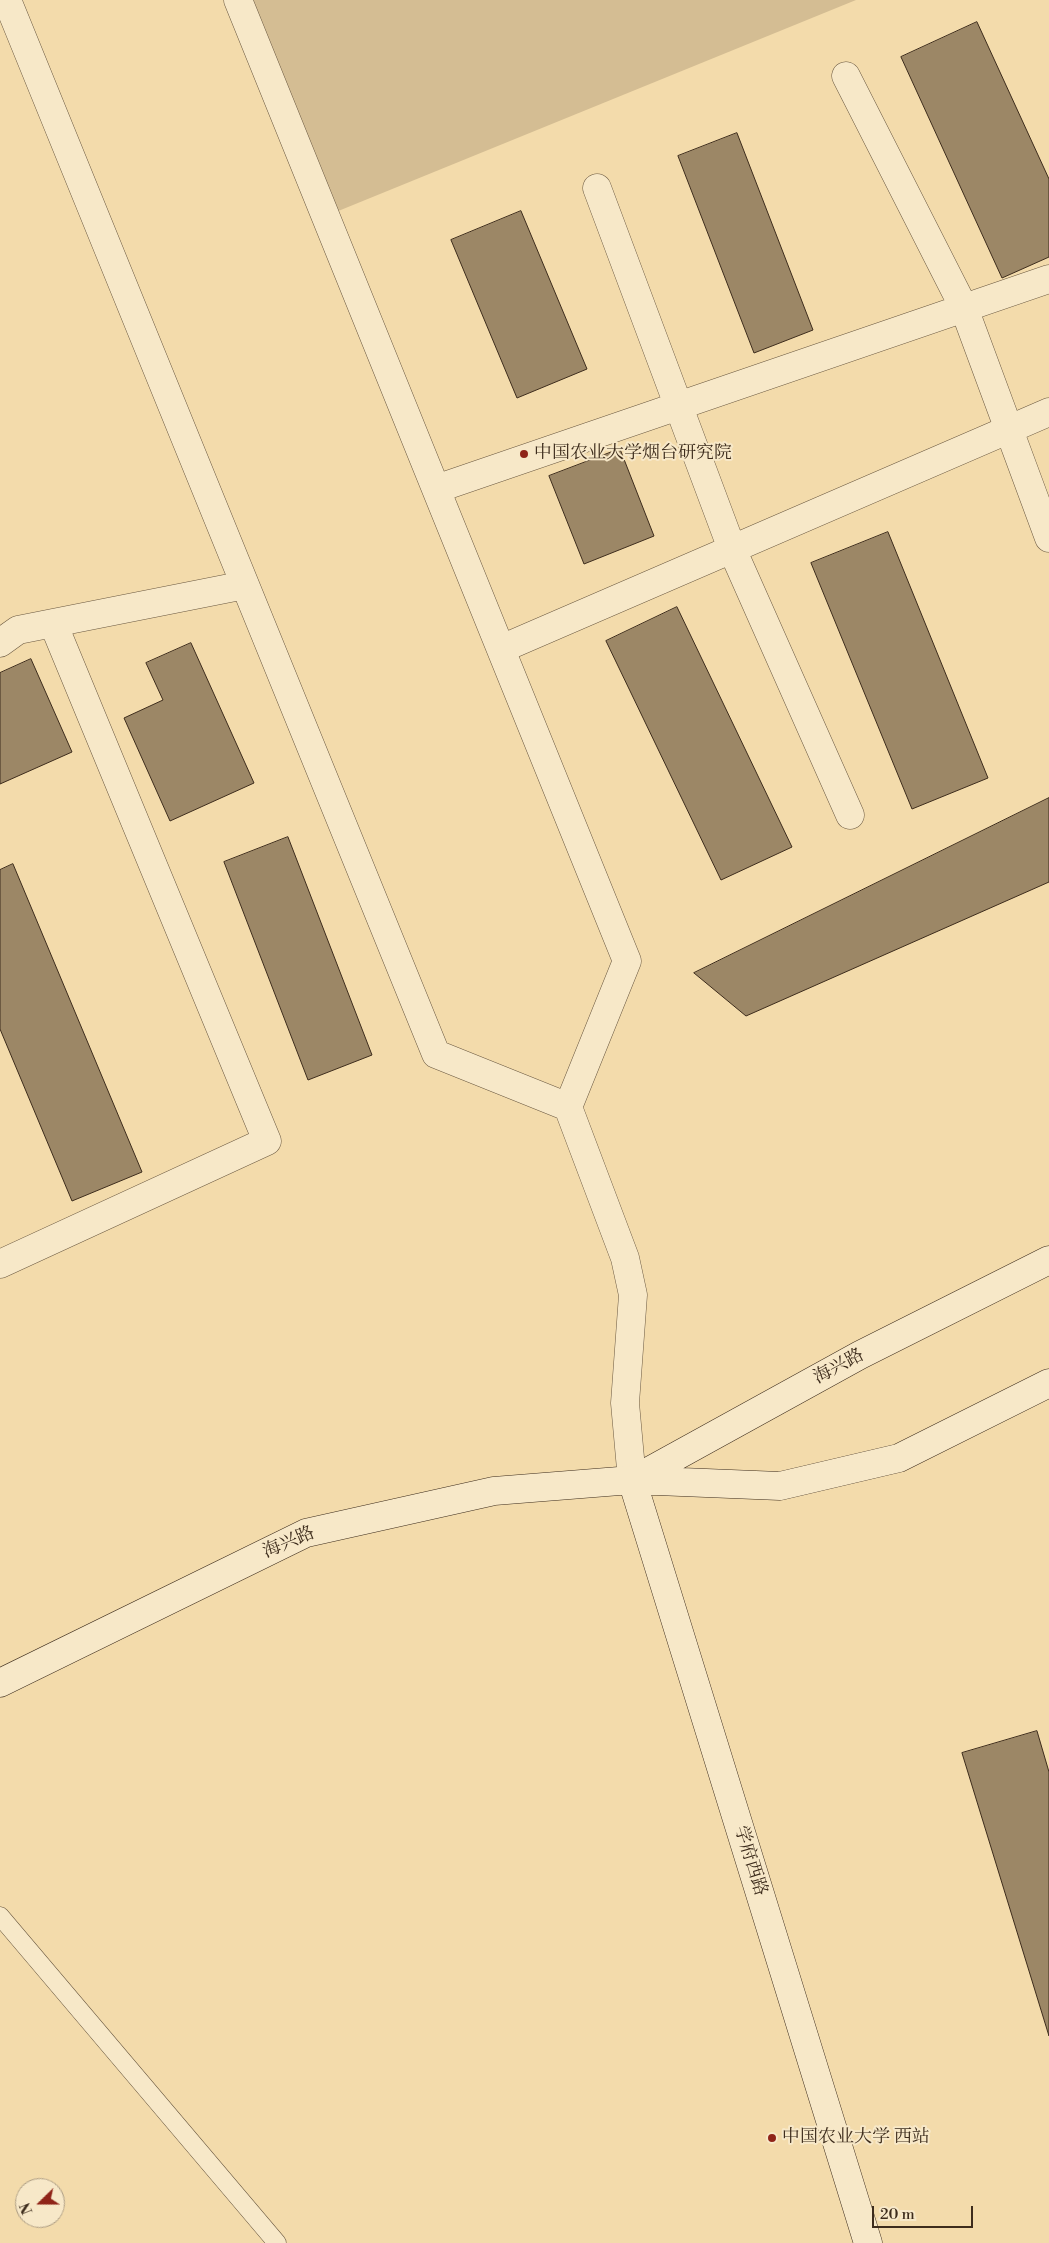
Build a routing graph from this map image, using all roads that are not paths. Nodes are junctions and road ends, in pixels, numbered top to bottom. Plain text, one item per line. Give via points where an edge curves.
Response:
1 (7, 0) edge
2 (238, 0) edge
3 (846, 76) dead end
4 (597, 188) dead end
5 (1049, 279) edge
6 (964, 308) junction
7 (679, 405) junction
8 (1049, 412) edge
9 (1010, 429) junction
10 (436, 489) junction
11 (1049, 538) edge
12 (732, 549) junction
13 (245, 585) junction
14 (53, 623) junction
15 (0, 644) edge
16 (501, 649) junction
17 (850, 815) dead end
18 (568, 1106) junction
19 (1049, 1260) edge
20 (0, 1264) edge
21 (1049, 1383) edge
22 (632, 1480) junction
23 (0, 1683) edge
24 (0, 1916) edge
25 (277, 2243) edge
26 (868, 2243) edge

1 - 13 street
2 - 10 street
3 - 6 street
4 - 7 street
5 - 6 street
6 - 7 street
6 - 9 street
7 - 10 street
7 - 12 street
8 - 9 street
9 - 11 street
9 - 12 street
10 - 16 street
12 - 16 street
12 - 17 street
13 - 14 street
13 - 18 street via 436,1054
14 - 15 street via 18,630
14 - 20 street via 267,1141
16 - 18 street via 627,961
18 - 22 street, 学府西路 via 625,1258 633,1295 624,1403
19 - 22 street, 海兴路 via 860,1355
21 - 22 street, 海兴路 via 899,1458 780,1486
22 - 23 street, 海兴路 via 494,1491 306,1533
22 - 26 street, 学府西路
24 - 25 lane

